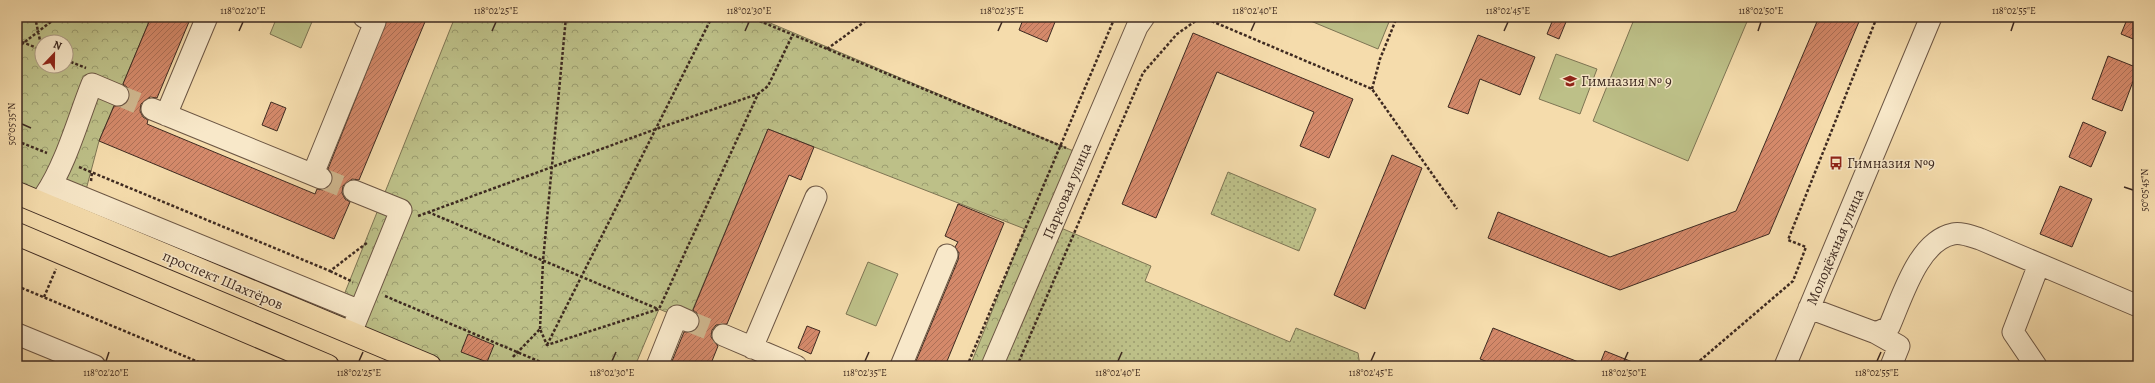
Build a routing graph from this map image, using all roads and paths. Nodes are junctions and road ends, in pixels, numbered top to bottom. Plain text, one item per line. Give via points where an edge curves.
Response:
1 (35, 17) edge
2 (57, 17) edge
3 (207, 17) edge
4 (364, 17) edge
5 (566, 17) edge
6 (712, 17) edge
7 (750, 17) edge
8 (871, 17) edge
9 (1115, 17) edge
10 (1144, 17) edge
11 (1397, 17) edge
12 (1877, 17) edge
13 (1931, 17) edge
14 (1209, 19) edge
15 (38, 32) junction
16 (793, 34) junction
17 (17, 40) edge
18 (24, 43) junction
19 (17, 48) edge
20 (827, 49) junction
21 (1372, 89) junction
22 (118, 95) tunnel mouth
23 (1061, 146) junction
24 (1083, 155) junction
25 (52, 184) junction
26 (354, 191) tunnel mouth
27 (17, 193) edge
28 (816, 197) dead end
29 (39, 203) junction
30 (1457, 209) dead end
31 (428, 212) dead end
32 (17, 234) edge
33 (947, 255) dead end
34 (543, 261) junction
35 (2039, 264) junction
36 (330, 270) dead end
37 (581, 277) junction
38 (17, 286) edge
39 (368, 289) junction
40 (2138, 306) edge
41 (1809, 308) junction
42 (360, 311) junction
43 (675, 315) junction
44 (540, 329) junction
45 (351, 333) junction
46 (1876, 333) junction
47 (17, 334) edge
48 (723, 335) tunnel mouth
49 (547, 345) junction
50 (752, 348) junction
51 (517, 353) junction
52 (513, 357) dead end
53 (1696, 364) dead end
54 (95, 366) edge
55 (208, 366) edge
56 (328, 366) edge
57 (430, 366) edge
58 (550, 366) edge
59 (657, 366) edge
60 (796, 366) edge
61 (901, 366) edge
62 (967, 366) edge
63 (992, 366) edge
64 (1017, 366) edge
65 (1785, 366) edge
66 (1891, 366) edge
67 (2036, 366) edge

1 - 15 path
2 - 15 path
3 - 4 street via 159,112 317,176 376,22
5 - 34 path
6 - 37 path
7 - 16 path
8 - 20 path
9 - 23 path
10 - 24 street, Парковая улица via 1137,27
11 - 21 path via 1380,59
12 - 53 path via 1788,240 1806,247 1793,281
13 - 41 street, Молодёжная улица
14 - 21 path
14 - 64 path via 1197,20 1177,34 1143,73
15 - 18 path
15 - 18 path via 42,50
16 - 20 path
16 - 43 path via 768,86 758,94
17 - 18 path
18 - 19 path
20 - 23 path
21 - 30 path
22 - 25 street via 92,84
23 - 24 path
23 - 62 path
24 - 63 street, Парковая улица
25 - 29 street
25 - 42 street
26 - 39 street via 401,210
27 - 29 main road, проспект Шахтёров
28 - 50 street
29 - 45 main road, проспект Шахтёров
31 - 34 path
32 - 56 main road
33 - 61 street
34 - 37 path
34 - 44 path
35 - 40 street
35 - 46 street via 1980,239 1954,233 1936,240 1918,263 1889,327
35 - 67 street via 2013,332
36 - 39 path
37 - 43 path
37 - 49 path
38 - 55 path
39 - 42 street
39 - 51 path
41 - 46 street
41 - 65 street, Молодёжная улица
42 - 45 street
43 - 49 path
43 - 59 street
44 - 49 path
44 - 51 path
45 - 57 main road, проспект Шахтёров
46 - 66 street via 1899,346
47 - 54 street
48 - 50 street
50 - 60 street
51 - 52 path
51 - 58 path

